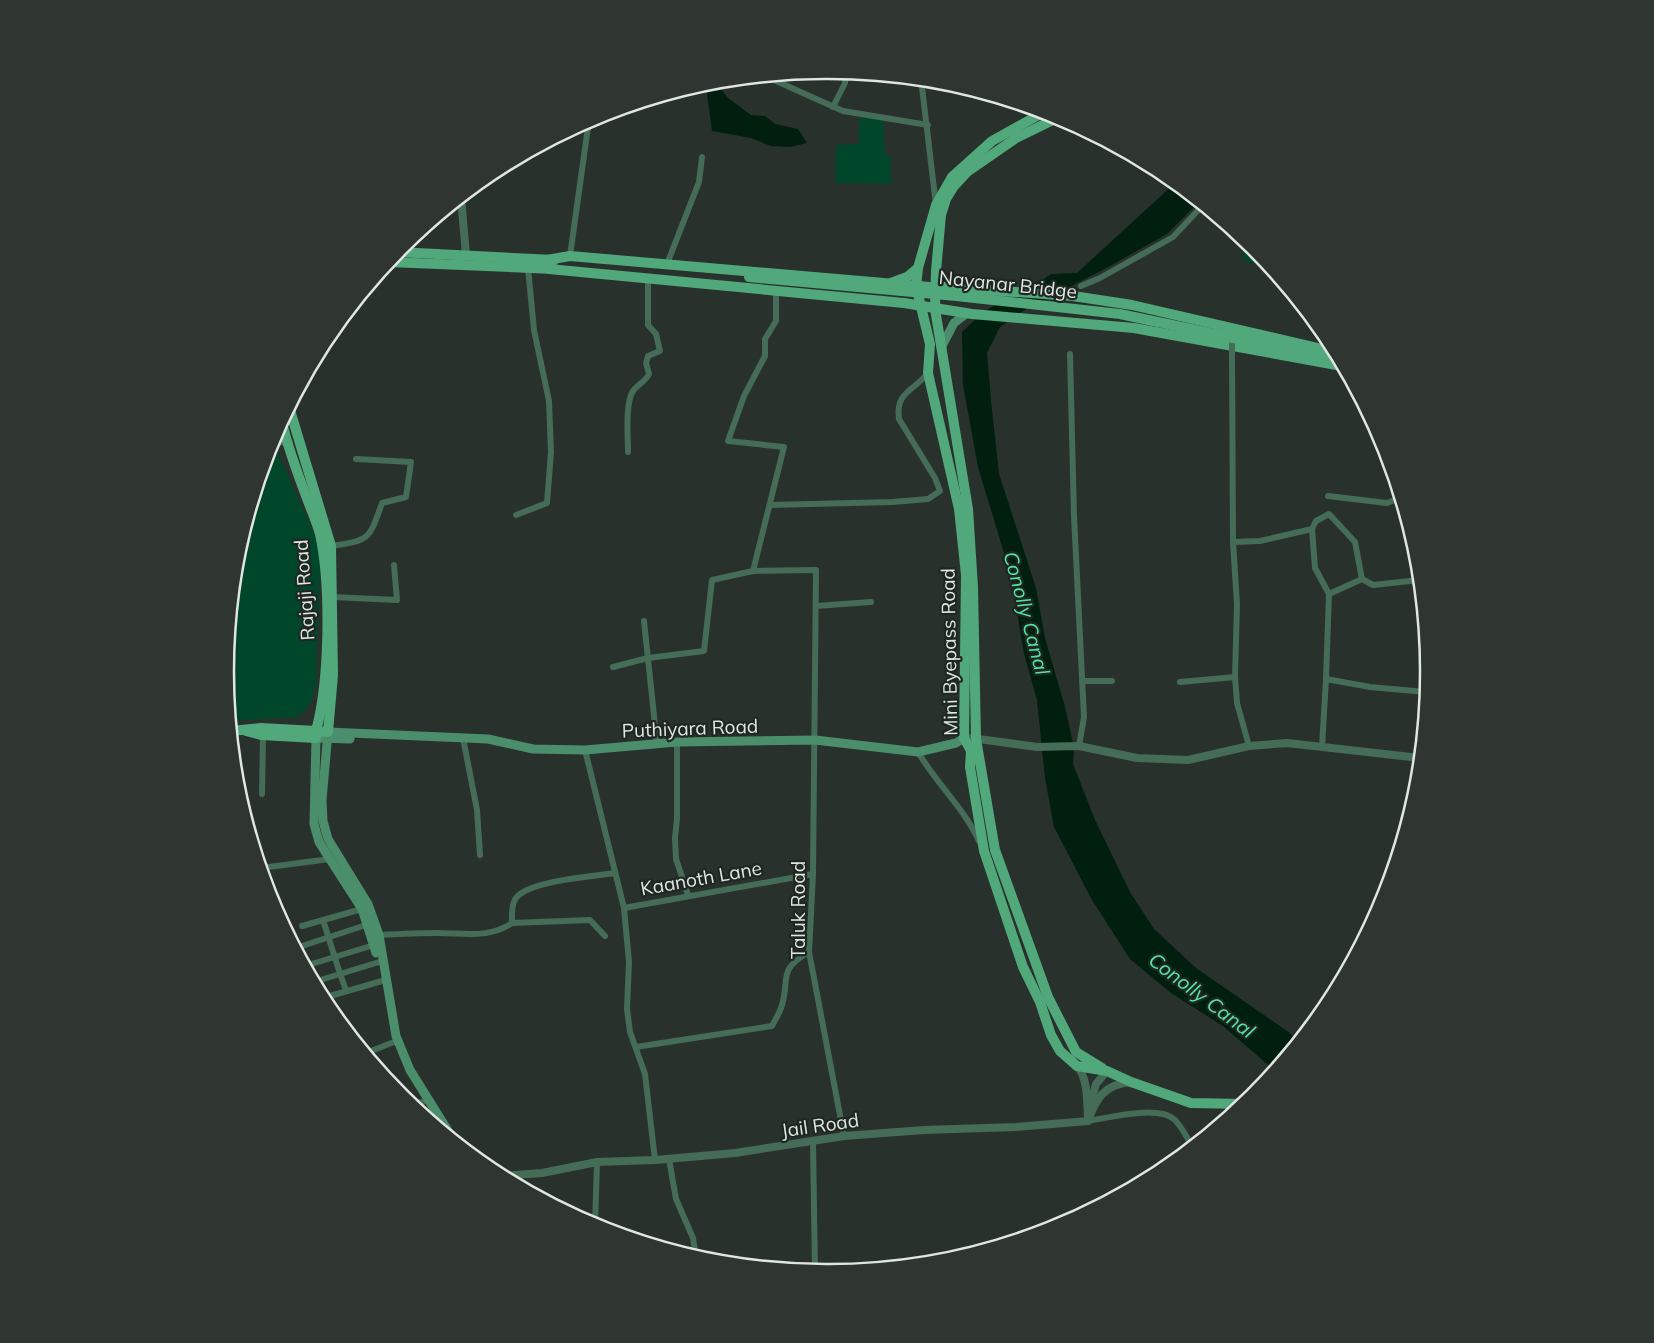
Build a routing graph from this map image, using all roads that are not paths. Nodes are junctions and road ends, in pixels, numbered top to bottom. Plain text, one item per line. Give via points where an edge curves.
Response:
1 (845, 79) edge
2 (777, 81) edge
3 (922, 87) edge
4 (834, 107) junction
5 (1036, 117) edge
6 (1047, 123) edge
7 (928, 125) junction
8 (588, 130) edge
9 (702, 157) dead end
10 (462, 205) edge
11 (940, 208) junction
12 (1199, 210) edge
13 (408, 252) edge
14 (466, 255) junction
15 (570, 256) junction
16 (398, 262) edge
17 (548, 264) junction
18 (667, 264) junction
19 (528, 268) junction
20 (918, 268) junction
21 (648, 278) junction
22 (888, 284) junction
23 (916, 286) junction
24 (1081, 286) dead end
25 (776, 291) junction
26 (1097, 300) junction
27 (921, 306) junction
28 (935, 309) junction
29 (970, 314) junction
30 (1090, 324) junction
31 (1232, 342) dead end
32 (942, 346) junction
33 (1327, 353) edge
34 (1070, 354) dead end
35 (1327, 354) edge
36 (1334, 364) edge
37 (928, 373) junction
38 (292, 416) edge
39 (284, 433) edge
40 (280, 442) edge
41 (286, 442) junction
42 (628, 452) dead end
43 (356, 459) dead end
44 (1328, 496) dead end
45 (1394, 500) edge
46 (770, 505) junction
47 (516, 515) dead end
48 (1312, 529) junction
49 (1233, 542) junction
50 (330, 546) junction
51 (394, 565) dead end
52 (753, 571) junction
53 (1362, 579) junction
54 (1413, 581) edge
55 (1328, 594) junction
56 (332, 596) junction
57 (871, 602) dead end
58 (816, 606) junction
59 (644, 621) dead end
60 (648, 658) junction
61 (613, 667) dead end
62 (1234, 677) junction
63 (1326, 679) junction
64 (1082, 681) junction
65 (1112, 681) dead end
66 (1180, 682) dead end
67 (1419, 691) edge
68 (238, 731) edge
69 (246, 731) junction
70 (316, 734) junction
71 (262, 735) junction
72 (327, 736) junction
73 (463, 738) junction
74 (964, 738) junction
75 (976, 739) junction
76 (815, 740) junction
77 (677, 742) junction
78 (657, 744) junction
79 (1079, 746) junction
80 (1250, 746) junction
81 (1322, 747) junction
82 (586, 750) junction
83 (918, 752) junction
84 (1413, 757) edge
85 (262, 794) dead end
86 (984, 851) junction
87 (480, 855) dead end
88 (330, 859) junction
89 (268, 867) edge
90 (615, 873) junction
91 (813, 874) junction
92 (688, 895) junction
93 (624, 908) junction
94 (362, 909) junction
95 (323, 920) junction
96 (369, 921) junction
97 (512, 923) junction
98 (302, 926) dead end
99 (379, 935) junction
100 (605, 936) dead end
101 (328, 937) junction
102 (374, 945) junction
103 (302, 946) edge
104 (809, 952) junction
105 (334, 956) junction
106 (378, 962) junction
107 (312, 964) edge
108 (340, 974) junction
109 (321, 980) edge
110 (382, 981) junction
111 (346, 990) junction
112 (331, 995) edge
113 (394, 1042) junction
114 (636, 1047) junction
115 (372, 1051) edge
116 (1076, 1066) junction
117 (1107, 1072) junction
118 (1131, 1082) junction
119 (423, 1102) joint
120 (1232, 1104) edge
121 (427, 1108) edge
122 (1088, 1121) junction
123 (442, 1122) edge
124 (844, 1136) junction
125 (1189, 1141) edge
126 (813, 1142) junction
127 (670, 1159) junction
128 (655, 1160) junction
129 (597, 1162) junction
130 (515, 1175) edge
131 (595, 1217) edge
132 (695, 1249) edge
133 (815, 1264) edge

1 - 4 street
2 - 4 street
3 - 7 street
4 - 7 street
5 - 11 main road via 992,141 968,160 944,187
6 - 11 main road via 1016,138 967,172
7 - 11 street
8 - 15 street
9 - 18 street via 699,182
10 - 14 street
11 - 20 main road
11 - 28 main road
12 - 24 street via 1173,237
13 - 14 main road
14 - 17 main road
15 - 17 main road
15 - 18 main road
16 - 19 main road
17 - 19 main road
17 - 21 main road
17 - 35 main road, Nayanar Bridge, bridge via 618,266 749,277 1120,314 1262,344
18 - 22 main road
19 - 47 street via 534,330 549,401 551,452 547,503
20 - 22 main road via 907,277
20 - 23 main road
21 - 25 main road
21 - 42 street via 648,325 656,334 660,350 648,356 649,374 645,382 633,391 630,400
22 - 23 main road
23 - 26 main road, bridge via 1015,290
23 - 27 main road, Mini Byepass Road
25 - 27 main road
25 - 46 street via 776,321 765,339 765,356 744,396 728,441 784,447
26 - 30 main road via 1104,305 1105,312 1103,317
26 - 33 main road
27 - 28 main road
27 - 37 main road, Mini Byepass Road via 930,344
28 - 29 main road
28 - 32 main road
29 - 30 main road
29 - 32 main road via 954,323
30 - 36 main road via 1134,328
31 - 49 street, bridge
32 - 75 main road via 968,509 974,587
34 - 64 street
37 - 46 street via 920,384 903,394 898,408 899,419 940,491 928,499 893,502
37 - 74 main road, Mini Byepass Road via 959,510 966,575
38 - 50 main road
39 - 41 main road, Rajaji Road
40 - 41 street
41 - 70 main road, Rajaji Road via 320,532 323,560 327,624 324,681
43 - 50 street via 411,462 406,498 382,503 372,533 357,542
44 - 45 street via 1387,503
46 - 52 street
48 - 49 street via 1260,541
48 - 53 street via 1316,522 1329,514 1355,542
48 - 55 street via 1315,568
49 - 62 street via 1237,604
50 - 56 main road
51 - 56 street via 396,600
52 - 58 street, Taluk Road via 816,570
52 - 60 street via 712,580 704,651
53 - 54 street via 1373,585
53 - 55 street
55 - 63 street
56 - 72 main road via 334,675
57 - 58 street
58 - 76 street, Taluk Road
59 - 60 street
60 - 61 street
60 - 78 street
62 - 66 street
62 - 80 street via 1237,703
63 - 67 street
63 - 81 street
64 - 65 street
64 - 79 street via 1084,717
68 - 69 main road
69 - 70 main road via 261,728
69 - 71 main road
70 - 71 main road
70 - 72 main road
70 - 88 main road via 314,824 319,842
71 - 85 street
72 - 73 main road, Puthiyara Road
72 - 96 main road via 323,822 328,839 364,897
73 - 82 main road, Puthiyara Road via 488,739 532,749
73 - 87 street via 477,810
74 - 75 street
74 - 83 main road, Puthiyara Road
74 - 86 main road, Mini Byepass Road via 970,751
75 - 79 street via 1037,747
75 - 117 main road via 995,850 1048,997 1076,1052
76 - 77 main road, Puthiyara Road
76 - 83 main road, Puthiyara Road
76 - 91 street, Taluk Road
77 - 78 main road, Puthiyara Road
77 - 92 street via 674,838 676,859
78 - 82 main road, Puthiyara Road
79 - 80 street via 1137,758 1188,760
80 - 81 street via 1287,743
81 - 84 street
82 - 90 street
83 - 86 street via 931,775 971,823
86 - 116 main road, Mini Byepass Road via 1023,967 1051,1035 1060,1051
88 - 89 street
88 - 94 main road
90 - 93 street
90 - 97 street via 551,882 519,894 512,904
91 - 92 street, Kaanoth Lane
91 - 104 street, Taluk Road
92 - 93 street, Kaanoth Lane
93 - 114 street via 629,962 627,1009
94 - 95 street
94 - 96 main road
95 - 98 street
95 - 101 street
96 - 99 main road
96 - 101 street
96 - 102 main road
97 - 99 street via 502,930 474,935
97 - 100 street via 590,920
99 - 123 main road via 396,1036 410,1070
101 - 103 street
101 - 105 street
102 - 105 street
102 - 106 main road
104 - 114 street via 794,961 784,978 781,1006 772,1026
104 - 124 street, Taluk Road
105 - 107 street
105 - 108 street
106 - 108 street
106 - 110 main road
108 - 109 street
108 - 111 street
110 - 111 street
110 - 113 main road
111 - 112 street
113 - 115 street
113 - 119 main road
114 - 128 street via 645,1074
116 - 117 main road
116 - 122 street via 1082,1072
117 - 118 main road
117 - 122 street via 1096,1084
118 - 120 main road via 1191,1103
118 - 122 street via 1104,1091
119 - 121 main road
122 - 124 street, Jail Road
122 - 125 street via 1134,1113 1161,1114 1174,1119
124 - 126 street, Jail Road
126 - 127 street, Jail Road
126 - 133 street
127 - 128 street, Jail Road
127 - 132 street via 676,1199
128 - 129 street, Jail Road
129 - 130 street, Jail Road
129 - 131 street

